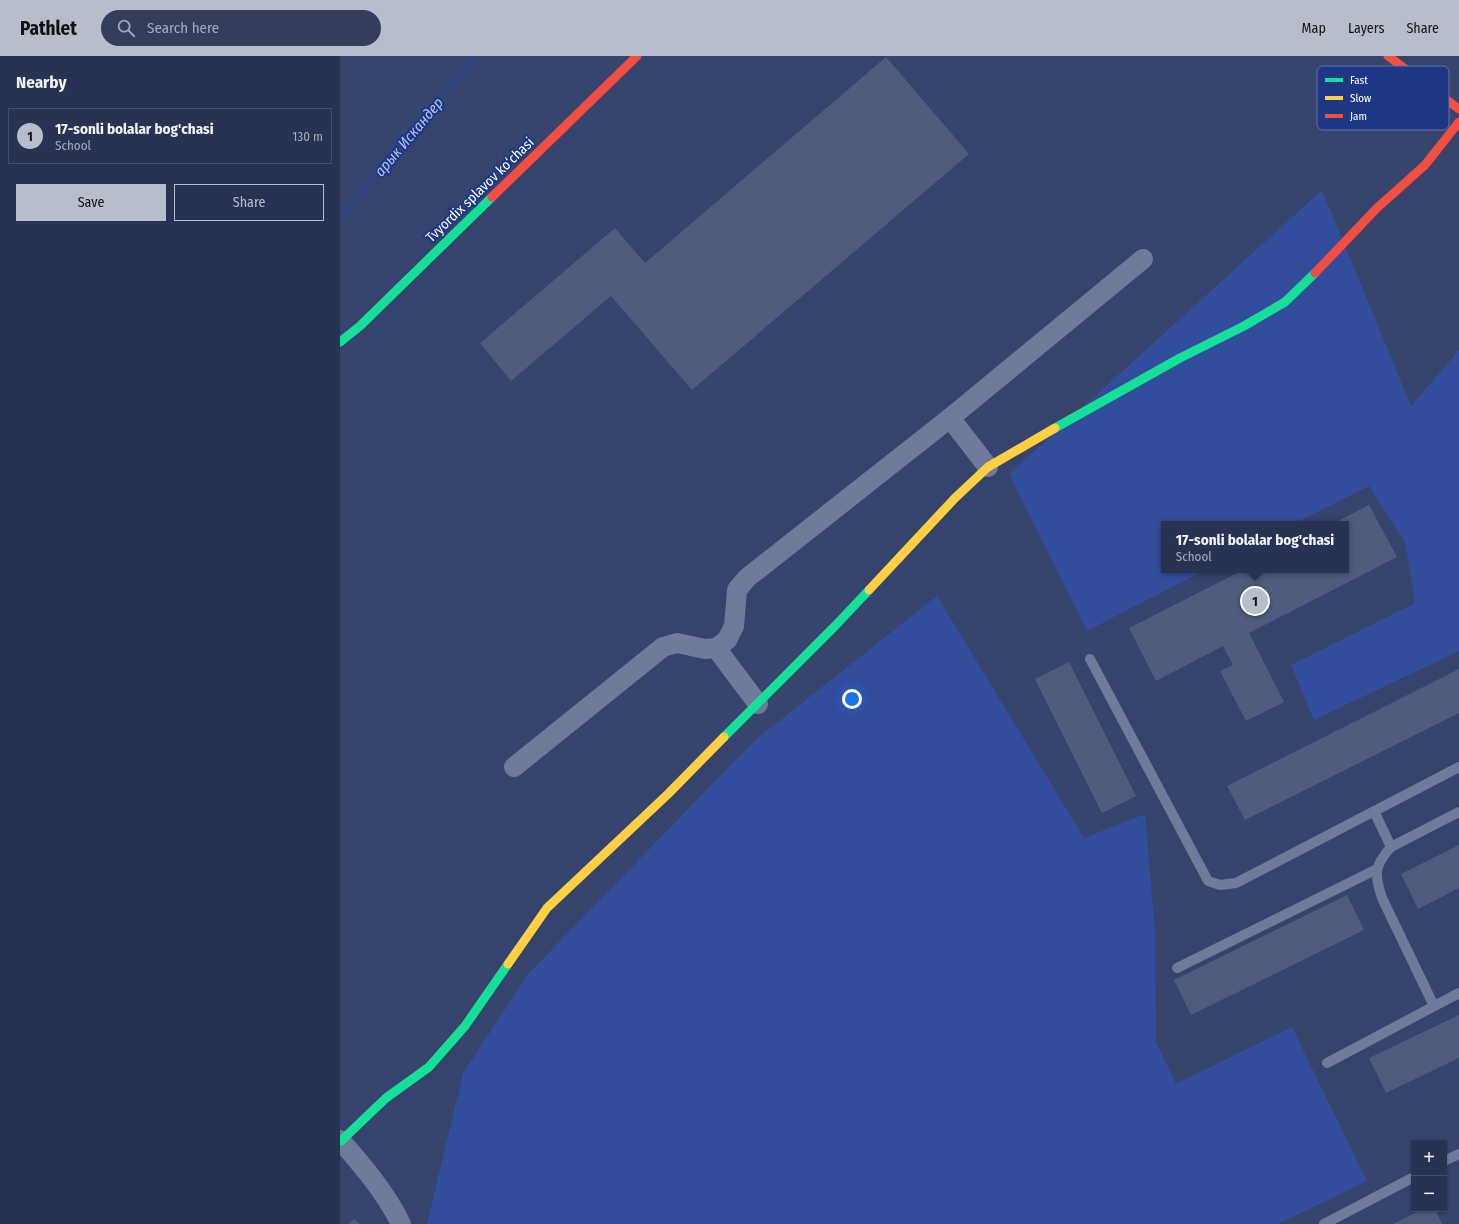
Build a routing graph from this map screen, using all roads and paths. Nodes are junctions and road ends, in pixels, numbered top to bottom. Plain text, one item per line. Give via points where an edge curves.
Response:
1 (638, 56) edge
2 (1388, 56) edge
3 (1401, 66) edge
4 (1449, 102) edge
5 (1459, 109) edge
6 (1459, 122) edge
7 (1144, 259) dead end
8 (340, 342) edge
9 (950, 418) junction
10 (988, 467) junction
11 (716, 648) junction
12 (1090, 659) dead end
13 (758, 704) junction
14 (514, 767) dead end
15 (1459, 767) edge
16 (1374, 811) junction
17 (1459, 812) edge
18 (1391, 847) junction
19 (1377, 869) junction
20 (1177, 968) dead end
21 (1459, 993) edge
22 (1434, 1006) junction
23 (1327, 1063) dead end
24 (341, 1141) edge
25 (1459, 1154) edge
26 (1447, 1160) edge
27 (1411, 1179) edge
28 (401, 1224) edge
29 (1324, 1224) edge

1 - 8 street, Tvyordix splavov ko‘chasi via 360,326
2 - 3 street
4 - 5 street
6 - 10 street via 1424,165 1377,208 1327,262 1285,302 1180,358
7 - 9 street
9 - 10 street
9 - 11 street via 747,578 738,590 734,626 727,640
10 - 13 street via 955,498
11 - 13 street
11 - 14 street via 705,649 677,643 663,647
12 - 16 lane via 1208,881 1220,885 1236,883
13 - 24 street via 668,794 547,908 465,1026 429,1067 386,1098
15 - 16 lane
16 - 18 lane
17 - 18 lane
18 - 19 lane via 1382,856
19 - 20 lane
19 - 22 lane via 1377,882 1382,898
21 - 22 lane
22 - 23 lane
24 - 28 street via 368,1172
25 - 26 lane
27 - 29 lane

